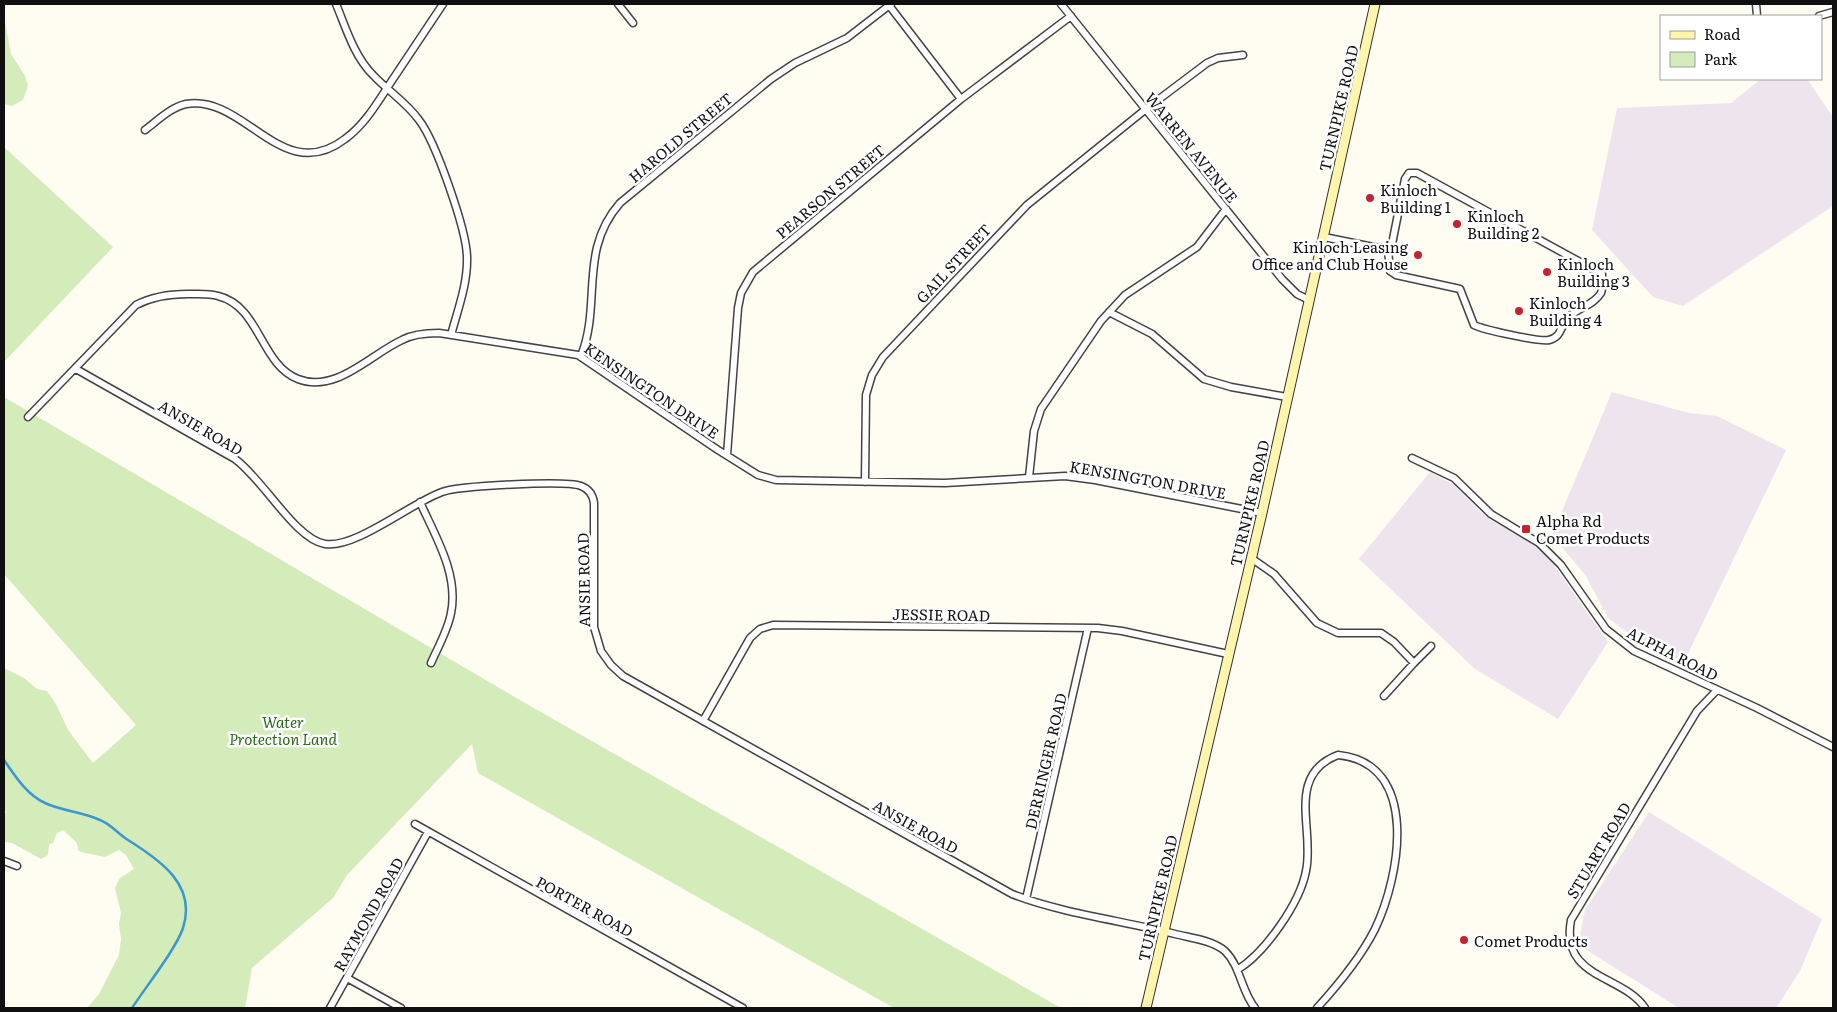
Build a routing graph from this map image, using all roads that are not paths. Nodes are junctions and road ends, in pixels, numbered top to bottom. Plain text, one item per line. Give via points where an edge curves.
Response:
1 (336, 4) edge
2 (443, 4) edge
3 (618, 4) edge
4 (889, 4) edge
5 (1061, 4) edge
6 (1375, 4) edge
7 (1071, 16) junction
8 (633, 23) dead end
9 (1243, 55) dead end
10 (387, 88) junction
11 (961, 99) junction
12 (1146, 109) junction
13 (144, 130) dead end
14 (1226, 209) junction
15 (1324, 237) junction
16 (1388, 250) junction
17 (1309, 300) junction
18 (1109, 312) junction
19 (452, 335) junction
20 (581, 356) junction
21 (76, 369) junction
22 (1287, 397) junction
23 (28, 417) dead end
24 (727, 455) junction
25 (1412, 458) dead end
26 (1029, 477) junction
27 (865, 482) junction
28 (420, 502) junction
29 (1262, 513) junction
30 (1251, 558) junction
31 (1088, 628) junction
32 (1431, 646) dead end
33 (1228, 654) junction
34 (431, 663) dead end
35 (1414, 663) junction
36 (1717, 690) junction
37 (1384, 696) dead end
38 (703, 720) junction
39 (1833, 747) edge
40 (415, 824) dead end
41 (428, 832) junction
42 (4, 861) edge
43 (18, 866) dead end
44 (1026, 899) junction
45 (1163, 931) junction
46 (1237, 970) junction
47 (347, 978) junction
48 (330, 1008) edge
49 (401, 1008) edge
50 (744, 1008) edge
51 (1146, 1008) edge
52 (1254, 1008) edge
53 (1317, 1008) edge
54 (1645, 1008) edge

1 - 10 street via 364,64
2 - 10 street
3 - 8 street
4 - 11 street
4 - 20 street, HAROLD STREET via 847,38 776,75 620,203 608,217 598,239 587,333
5 - 7 street, WARREN AVENUE
6 - 15 main road, TURNPIKE ROAD
7 - 11 street, PEARSON STREET
7 - 12 street, WARREN AVENUE
9 - 12 street, GAIL STREET via 1212,60
10 - 13 street via 347,138 331,148 315,152 290,150 221,110 202,104 183,105
10 - 19 street via 410,108 428,134 462,230 467,250 466,269
11 - 24 street, PEARSON STREET via 761,265 746,282 738,308
12 - 14 street, WARREN AVENUE
12 - 27 street, GAIL STREET via 1023,210 883,357 872,375 866,395
14 - 17 street, WARREN AVENUE via 1290,288
14 - 18 street via 1191,252 1130,292
15 - 16 street
15 - 17 main road, TURNPIKE ROAD
16 - 16 street via 1391,249 1405,179 1409,174 1417,173 1602,274 1602,291 1594,303 1567,319 1559,335 1548,341 1485,330 1474,325 1460,289 1396,275 1390,271
17 - 22 main road, TURNPIKE ROAD
18 - 22 street via 1152,334 1204,379 1231,388
18 - 26 street via 1041,409 1034,431
19 - 20 street, KENSINGTON DRIVE
19 - 21 street, KENSINGTON DRIVE via 432,333 407,337 344,374 310,382 293,376 275,362 248,318 230,300 211,294 174,294 136,304
20 - 24 street, KENSINGTON DRIVE
21 - 23 street, KENSINGTON DRIVE
21 - 28 street, ANSIE ROAD via 242,464 303,533 320,542 348,541
22 - 29 main road, TURNPIKE ROAD
24 - 27 street, KENSINGTON DRIVE via 758,474 776,480
25 - 36 street, ALPHA ROAD via 1454,478 1491,514 1539,543 1561,565 1606,629 1617,639 1634,651
26 - 27 street, KENSINGTON DRIVE
26 - 29 street, KENSINGTON DRIVE via 1065,476 1095,480
28 - 34 street via 448,567 452,587 451,614
28 - 38 street, ANSIE ROAD via 462,487 574,484 586,489 594,503 594,627 601,651 623,676
29 - 30 main road, TURNPIKE ROAD
30 - 33 main road, TURNPIKE ROAD
30 - 35 street via 1271,571 1317,623 1338,633 1383,634
31 - 33 street, JESSIE ROAD via 1122,631
31 - 38 street, JESSIE ROAD via 768,626 750,638
31 - 44 street, DERRINGER ROAD
32 - 35 street
33 - 45 main road, TURNPIKE ROAD
35 - 37 street
36 - 39 street, ALPHA ROAD
36 - 54 street, STUART ROAD via 1697,711 1571,920 1568,933 1578,959
38 - 44 street, ANSIE ROAD via 995,885
40 - 41 street, PORTER ROAD
41 - 47 street, RAYMOND ROAD
41 - 50 street, PORTER ROAD
42 - 43 street
44 - 45 street, ANSIE ROAD
45 - 46 street, ANSIE ROAD via 1218,946 1230,957
45 - 51 main road, TURNPIKE ROAD
46 - 52 street, ANSIE ROAD
46 - 53 street via 1255,956 1301,888 1307,863 1307,785 1312,775 1323,763 1338,755 1365,761 1380,774 1394,806 1397,836 1390,885 1372,935
47 - 48 street, RAYMOND ROAD
47 - 49 street

